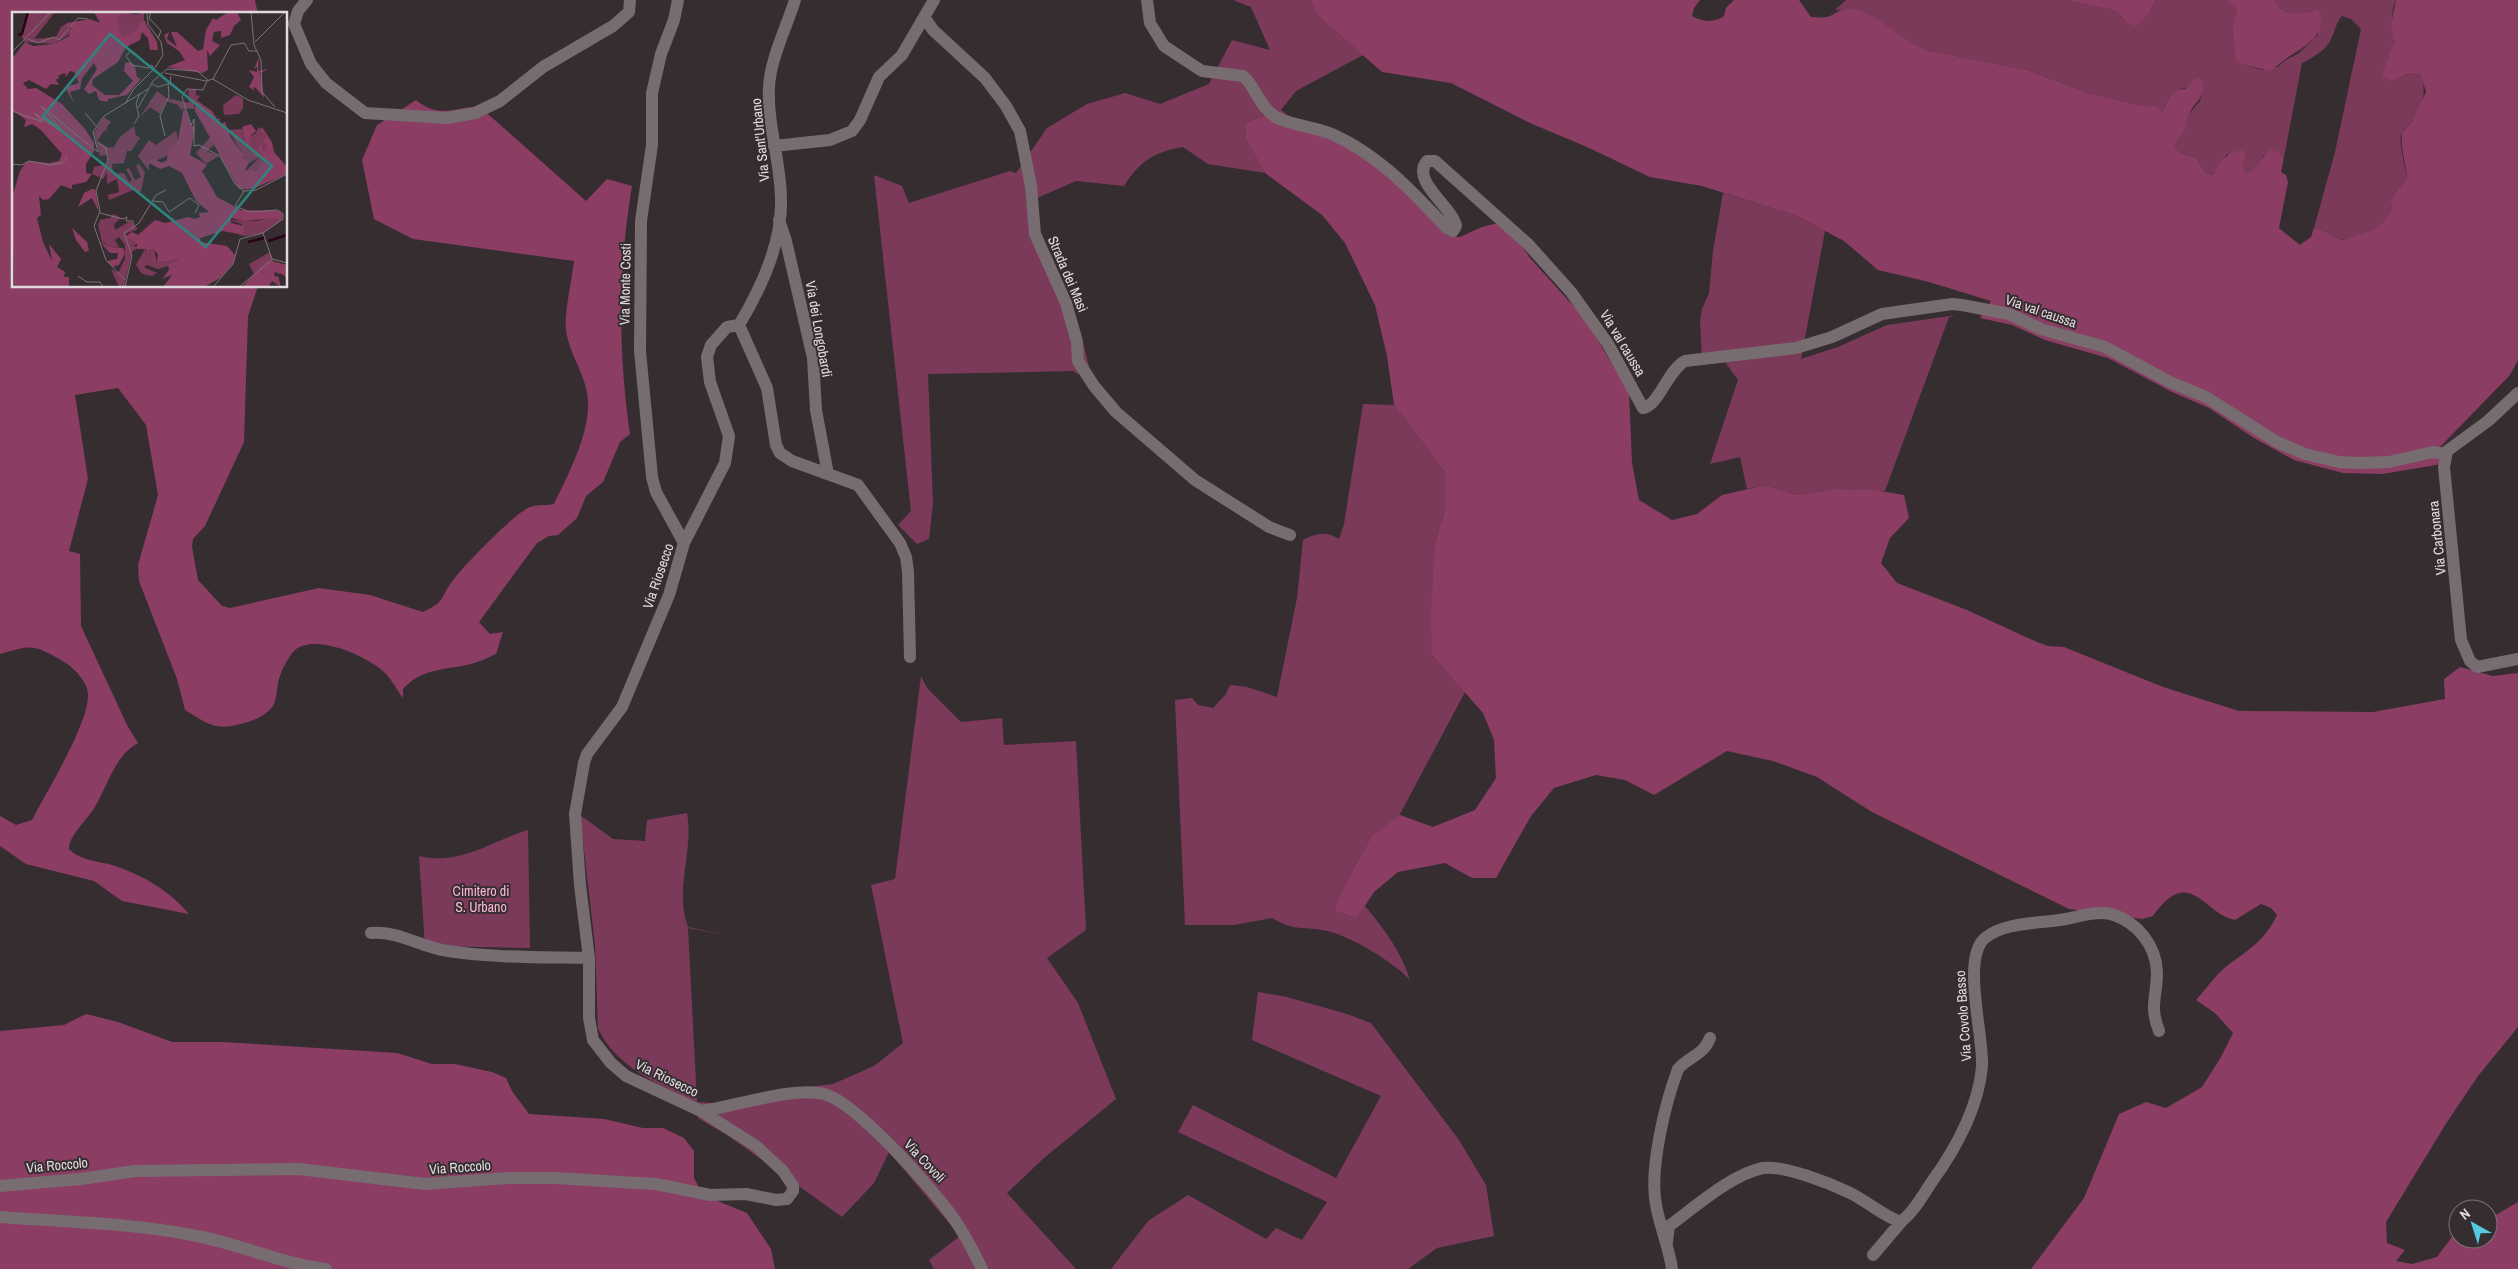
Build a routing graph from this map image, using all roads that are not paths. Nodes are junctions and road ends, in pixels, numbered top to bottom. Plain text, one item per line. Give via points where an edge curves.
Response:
1 (307, 0) edge
2 (630, 0) edge
3 (669, 0) edge
4 (678, 0) edge
5 (795, 0) edge
6 (934, 0) edge
7 (1147, 0) edge
8 (924, 17) junction
9 (674, 20) junction
10 (774, 146) junction
11 (779, 220) junction
12 (739, 325) junction
13 (2518, 393) edge
14 (2445, 454) junction
15 (828, 474) junction
16 (1290, 535) dead end
17 (684, 543) junction
18 (910, 657) dead end
19 (2518, 659) edge
20 (371, 933) dead end
21 (589, 958) junction
22 (2159, 1031) dead end
23 (1710, 1038) dead end
24 (824, 1094) joint
25 (701, 1111) junction
26 (0, 1186) edge
27 (0, 1217) edge
28 (1901, 1222) junction
29 (1668, 1242) junction
30 (1874, 1255) dead end
31 (326, 1269) edge
32 (982, 1269) edge
33 (1672, 1269) edge

1 - 2 street via 298,11 294,24 312,64 326,83 365,113 446,118 475,113 500,101 543,67 613,26 629,12
3 - 9 street
4 - 9 street, Via Monte Costi
5 - 10 street, Via Sant'Urbano via 769,86
6 - 8 street
7 - 14 street, Via val caussa via 1150,23 1164,46 1202,71 1243,76 1276,118 1323,130 1371,155 1452,230 1456,226 1454,220 1423,173 1423,165 1434,161 1528,244 1571,292 1608,344 1643,408 1652,403 1672,372 1685,361 1796,348 1832,337 1882,314 1952,304 2009,314 2041,329 2104,347 2206,397 2277,442 2305,454 2360,463 2389,462 2433,452
8 - 10 street via 902,55 879,77 852,132 830,140
8 - 16 street, Strada dei Masi via 933,30 985,78 1020,131 1031,186 1035,234 1066,303 1077,342 1078,361 1094,386 1116,412 1195,480 1269,527
9 - 17 street, Via Monte Costi via 652,93 652,145 641,221 640,351 652,477 656,492
10 - 11 street, Via Sant'Urbano via 781,205
11 - 12 street via 762,282
11 - 15 street, Via dei Longobardi via 813,358 816,410
12 - 15 street via 765,382 776,448 792,462
12 - 17 street, Via Riosecco via 727,327 708,351 710,382 729,436 725,463
13 - 14 street
14 - 19 street, Via Carbonara via 2461,640 2470,662 2477,667
15 - 18 street via 860,487 903,548 908,572
17 - 21 street, Via Riosecco via 668,595 622,708 587,754 584,763 575,814
20 - 21 street via 388,932 425,946 479,955
21 - 25 street, Via Riosecco via 590,1018 593,1040 600,1052 626,1076
22 - 28 street, Via Covolo Basso via 2152,1007 2156,990 2156,960 2136,926 2113,914 2094,914 2008,928 1986,937 1979,945 1974,962 1982,1052 1979,1084 1969,1116 1948,1161
23 - 29 street via 1705,1050 1678,1069 1654,1163 1656,1204
24 - 25 street, Via Riosecco via 790,1094
24 - 32 street, Via Covoli via 847,1107 882,1137 939,1198 970,1244
25 - 26 street, Via Roccolo via 756,1146 783,1171 793,1186 787,1199 746,1194 710,1195 656,1184 555,1178 403,1183 299,1169 135,1171
27 - 31 street via 175,1232
28 - 29 street via 1840,1188 1770,1168 1743,1175 1669,1226
28 - 30 street, Via Covolo Basso
29 - 33 street

